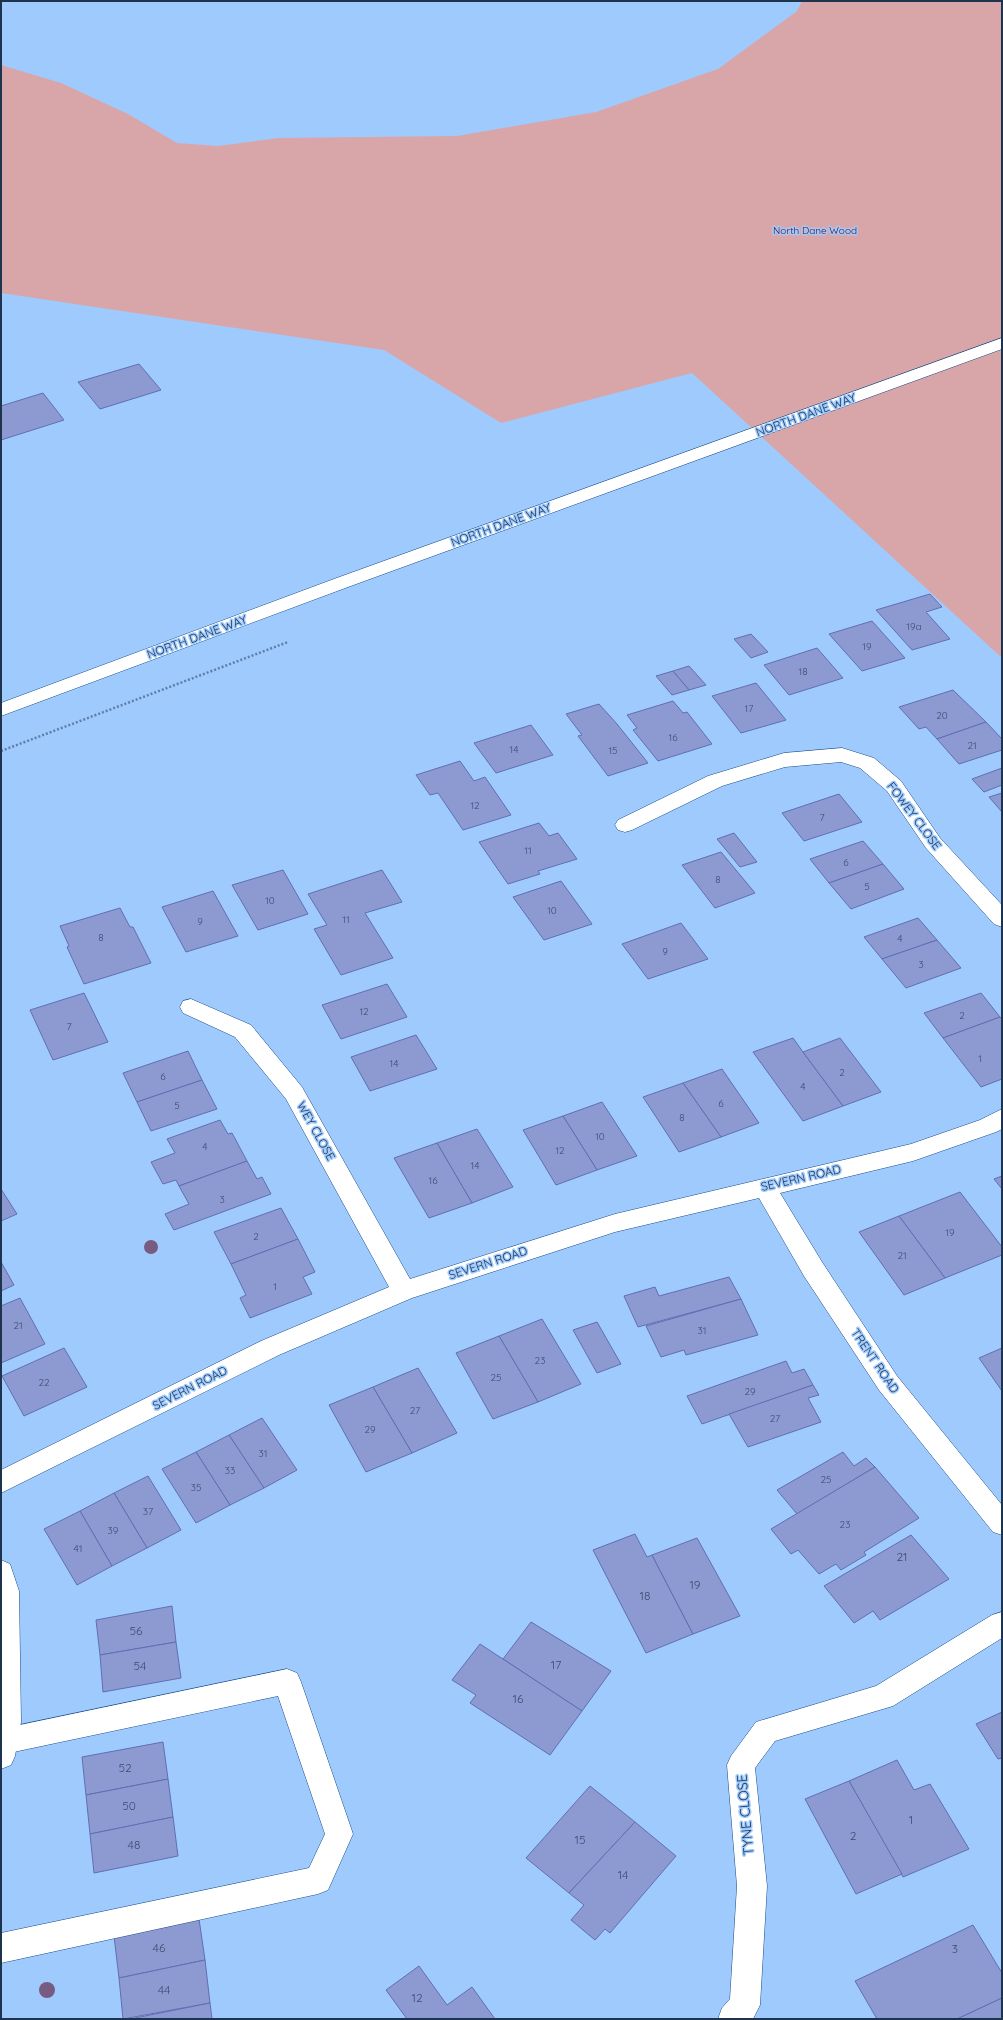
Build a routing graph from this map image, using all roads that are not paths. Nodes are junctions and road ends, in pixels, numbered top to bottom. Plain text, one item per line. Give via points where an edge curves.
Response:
1 (1002, 344) edge
2 (1, 710) edge
3 (625, 825) dead end
4 (1002, 919) edge
5 (191, 1008) dead end
6 (1002, 1118) edge
7 (765, 1187) junction
8 (404, 1290) junction
9 (1, 1482) edge
10 (1002, 1524) edge
11 (1, 1572) edge
12 (1002, 1624) edge
13 (2, 1749) edge
14 (1, 1948) edge
15 (733, 2019) edge

1 - 2 street, NORTH DANE WAY via 341,583
3 - 4 street, FOWEY CLOSE via 715,781 784,760 842,755 867,763 894,786 932,843
5 - 8 street, WEY CLOSE via 243,1031 294,1092
6 - 7 street, SEVERN ROAD via 988,1126 913,1152
7 - 8 street, SEVERN ROAD via 615,1223
7 - 10 street, TRENT ROAD via 813,1269 888,1383
8 - 9 street, SEVERN ROAD via 270,1348
11 - 13 street via 6,1591 7,1722
12 - 15 street, TYNE CLOSE via 883,1697 766,1731 741,1764 752,1886 745,2005
13 - 14 street via 286,1682 339,1834 318,1880

